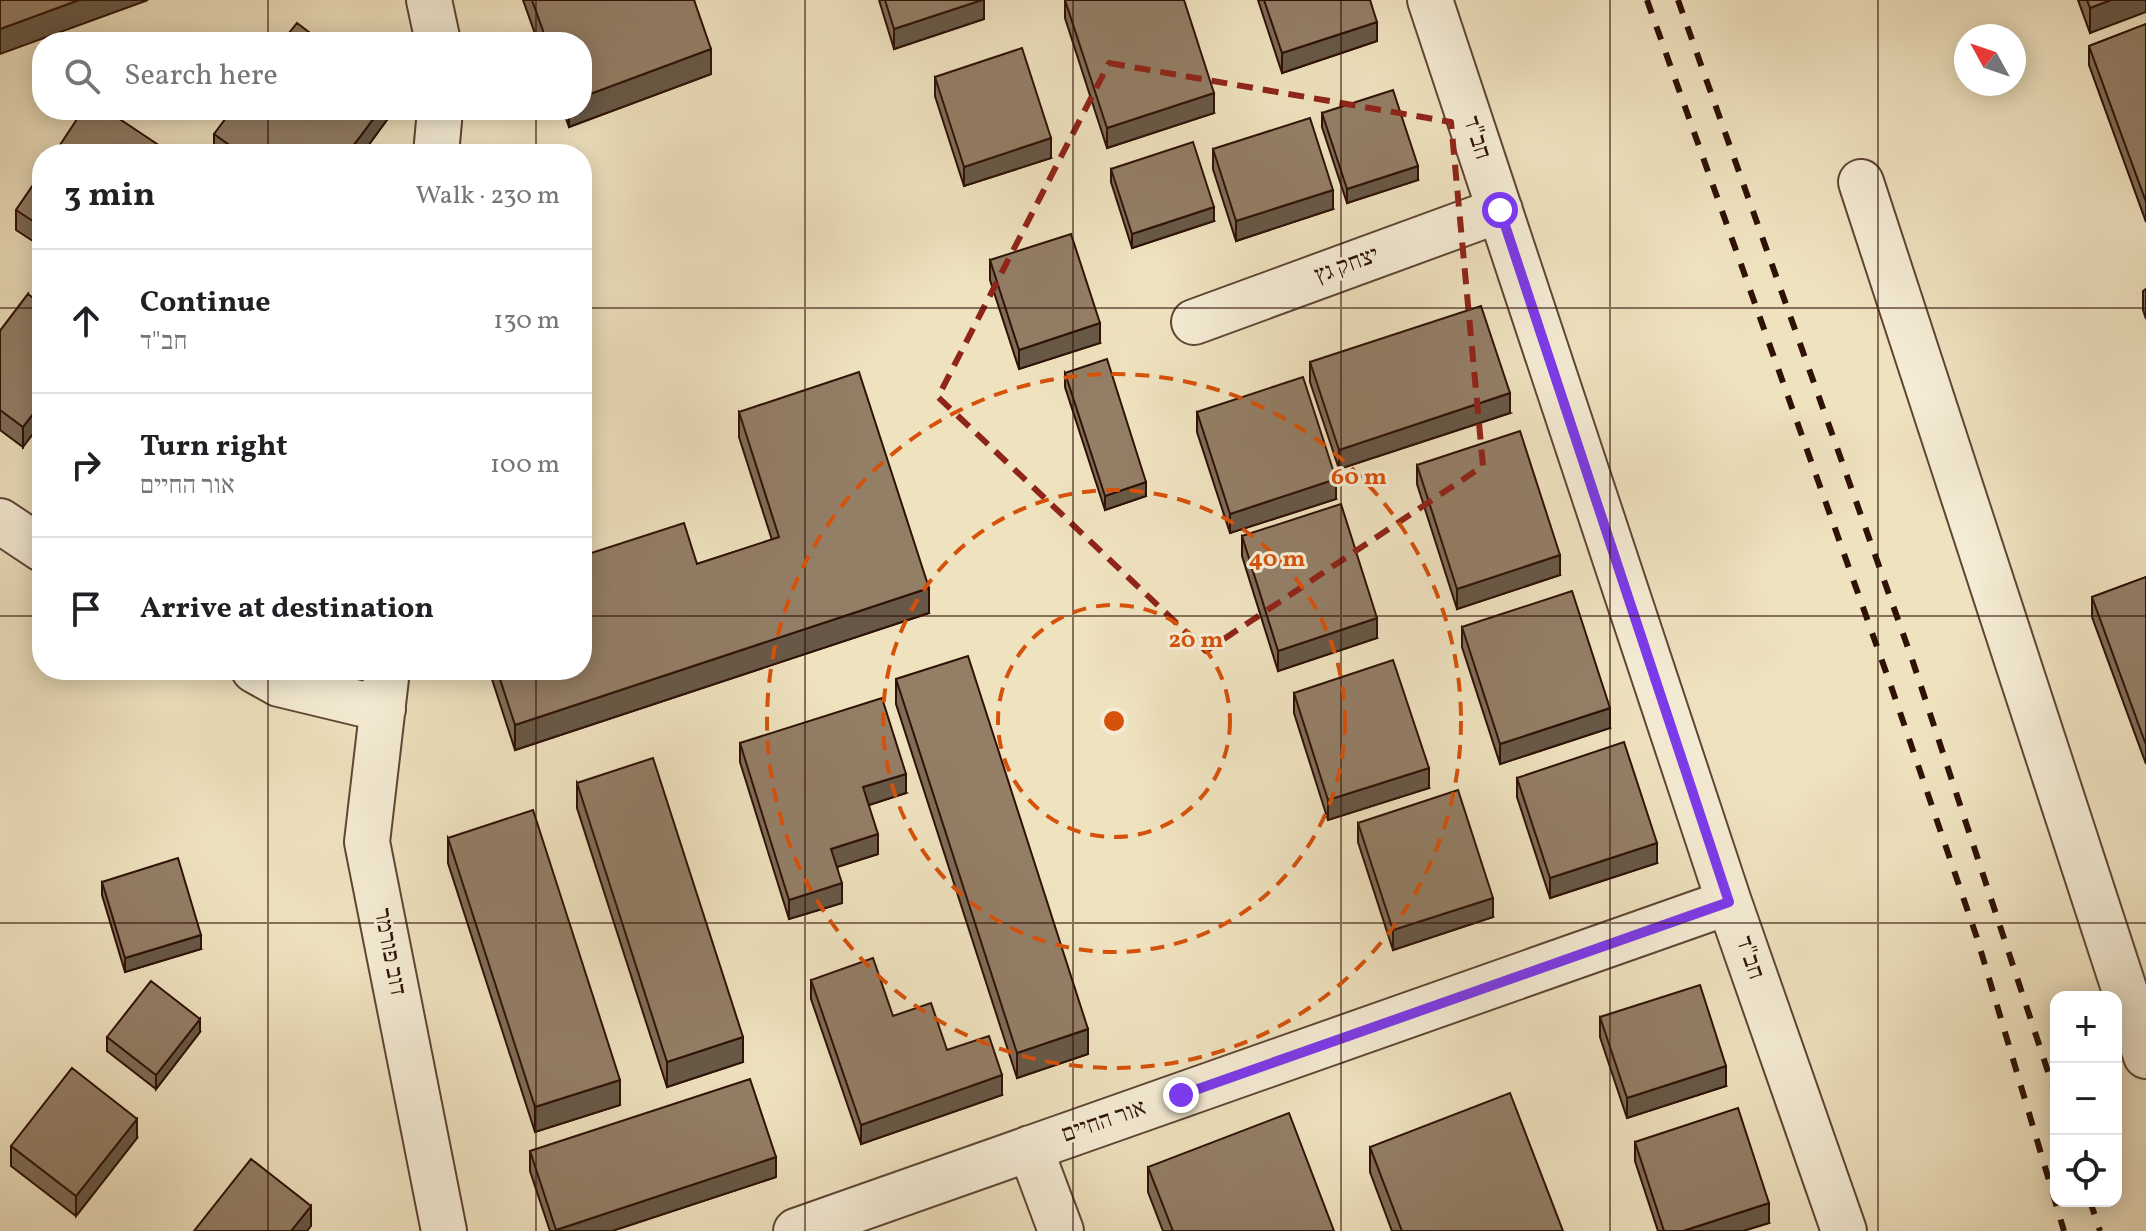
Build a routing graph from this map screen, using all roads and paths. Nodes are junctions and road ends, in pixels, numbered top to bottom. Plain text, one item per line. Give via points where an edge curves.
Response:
1 (429, 0) edge
2 (1430, 0) edge
3 (436, 32) edge
4 (439, 120) edge
5 (437, 144) edge
6 (1861, 182) dead end
7 (1500, 210) junction
8 (1194, 322) dead end
9 (0, 521) edge
10 (32, 542) edge
11 (272, 680) edge
12 (385, 690) edge
13 (1729, 902) junction
14 (2146, 1056) edge
15 (1030, 1148) junction
16 (444, 1231) edge
17 (796, 1231) edge
18 (1061, 1231) edge
19 (1844, 1231) edge

1 - 3 street
2 - 7 street, חב"ד
4 - 5 street
6 - 14 street
7 - 8 street, יצחק גץ
7 - 13 street, חב"ד
9 - 10 street
11 - 12 street
12 - 16 street, דוב פורמר via 367,842
13 - 15 street, אור החיים
13 - 19 street, חב"ד
15 - 17 street, אור החיים
15 - 18 street

